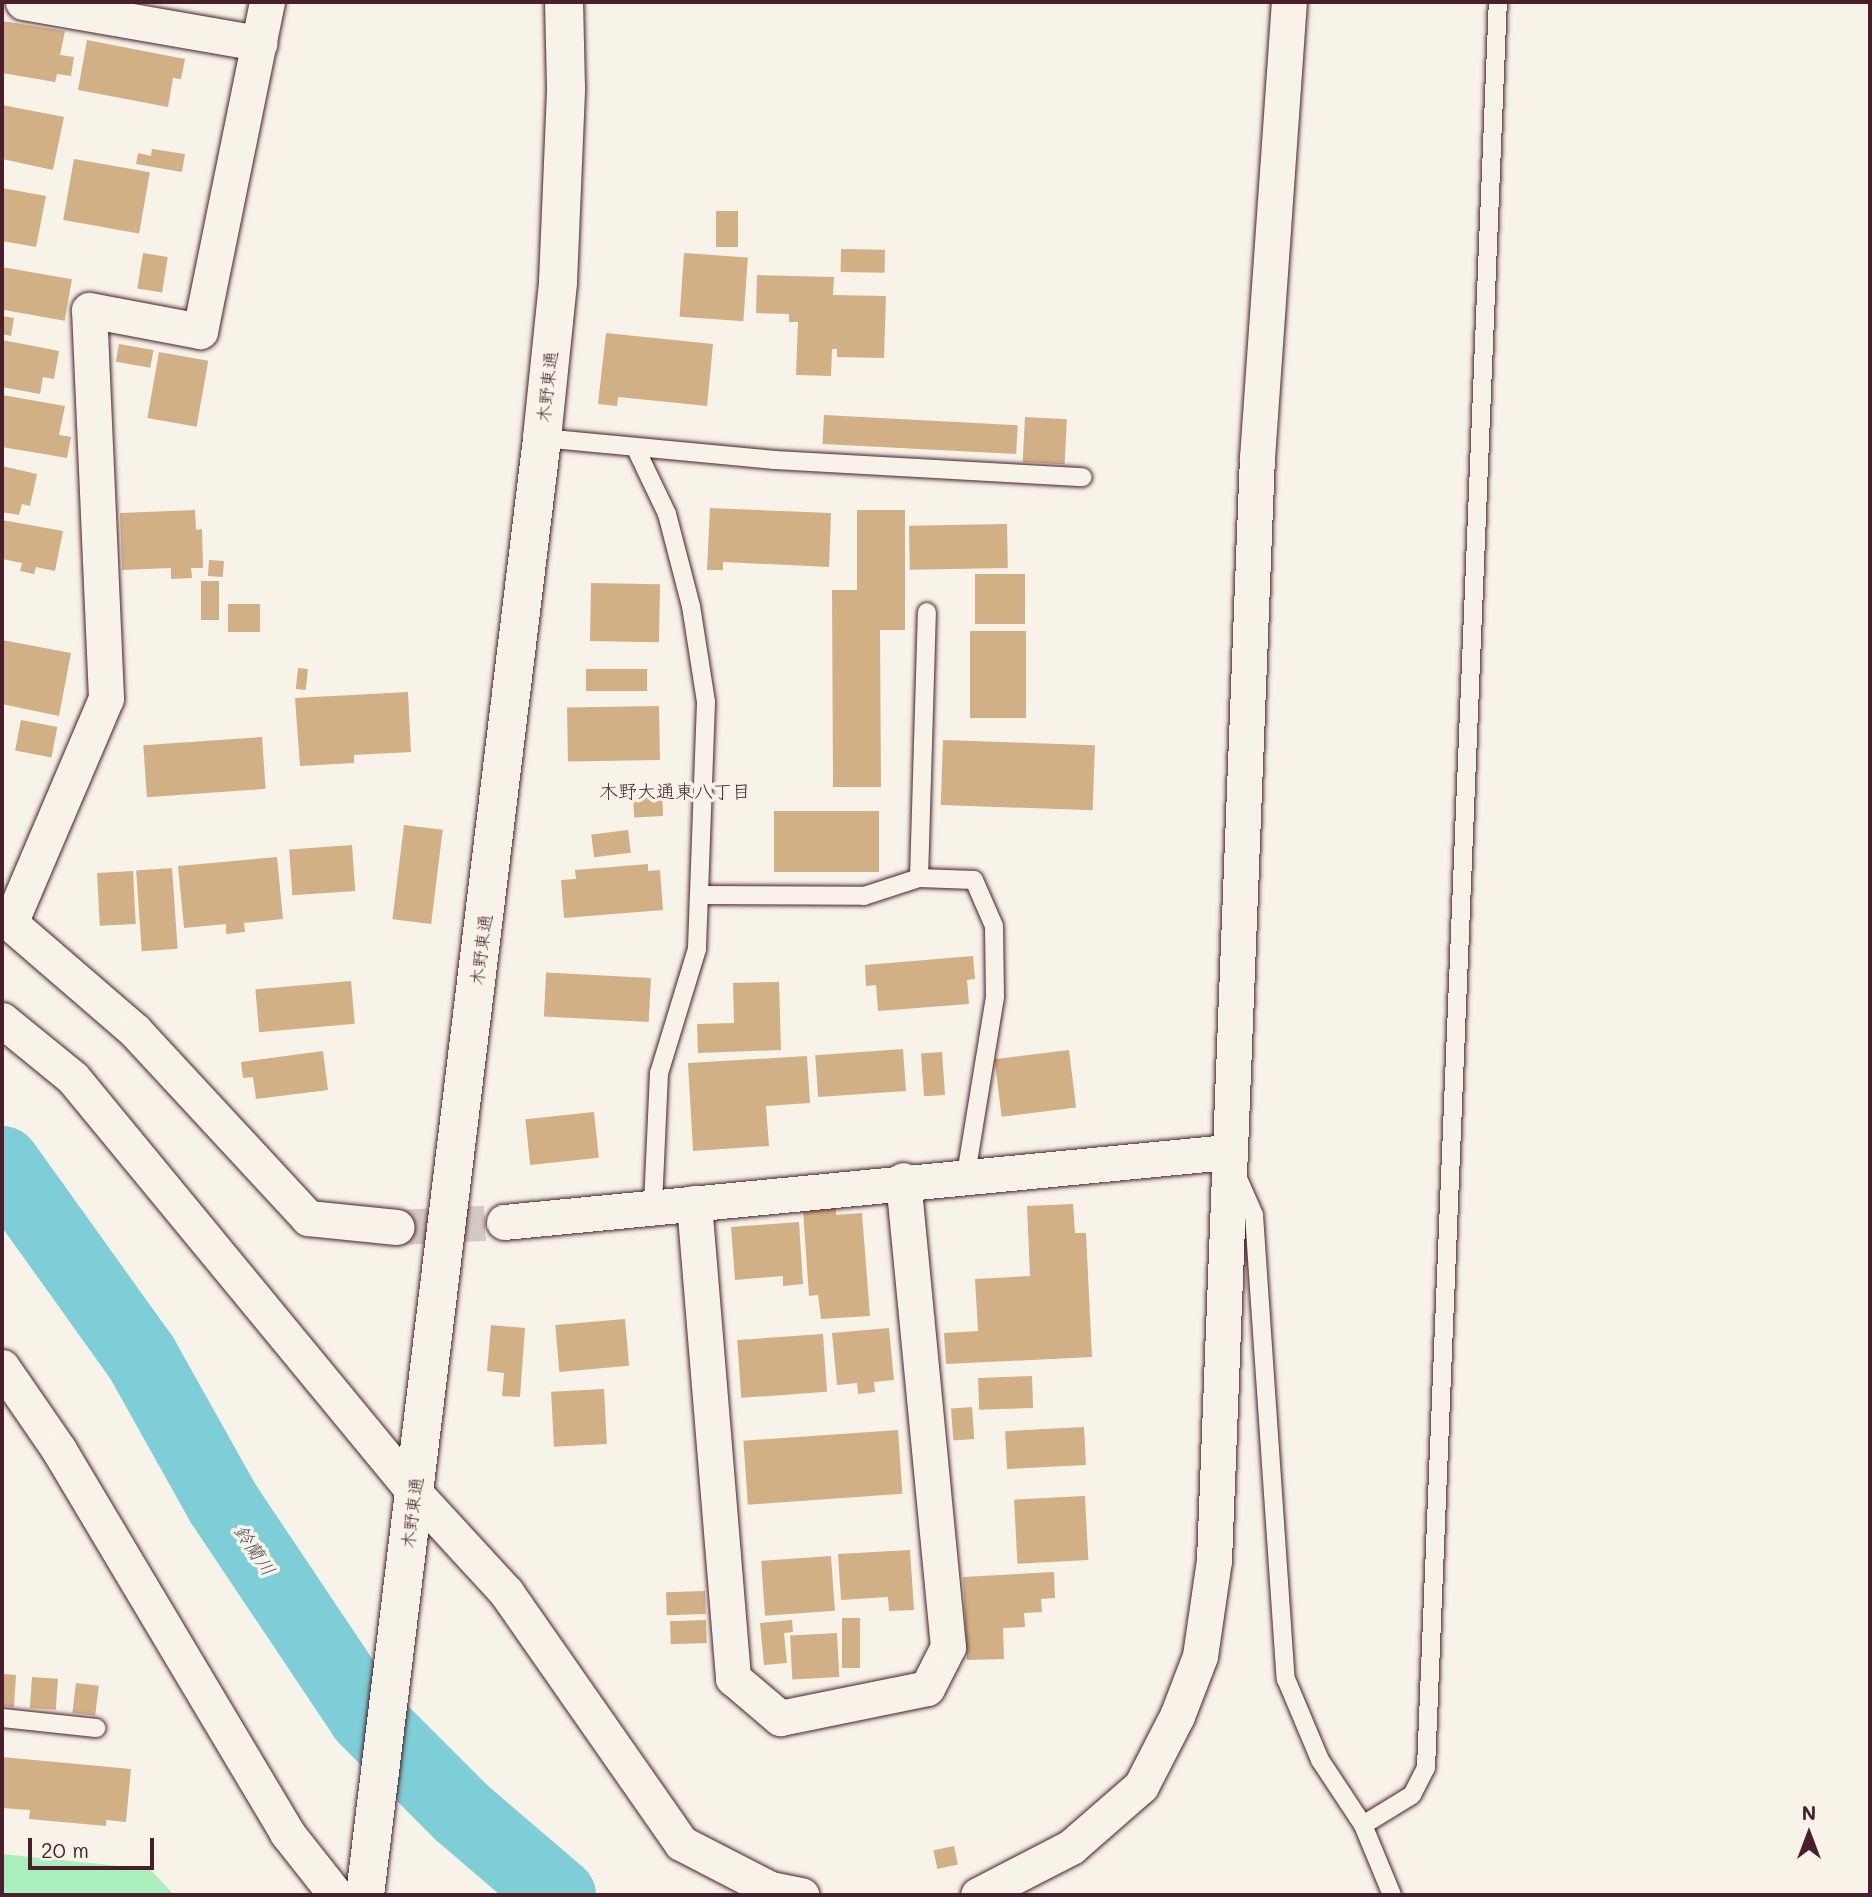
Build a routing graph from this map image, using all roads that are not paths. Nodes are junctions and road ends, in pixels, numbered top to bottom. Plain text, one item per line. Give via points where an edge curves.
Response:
1 (23, 2) edge
2 (267, 2) edge
3 (564, 2) edge
4 (1289, 2) edge
5 (1498, 2) edge
6 (259, 43) junction
7 (542, 438) junction
8 (636, 449) junction
9 (1083, 477) dead end
10 (927, 612) dead end
11 (919, 878) junction
12 (699, 895) junction
13 (6, 919) edge
14 (2, 1020) edge
15 (1227, 1152) junction
16 (966, 1175) junction
17 (903, 1180) junction
18 (694, 1203) junction
19 (653, 1207) junction
20 (504, 1222) tunnel mouth
21 (397, 1227) tunnel mouth
22 (2, 1367) edge
23 (414, 1492) junction
24 (2, 1718) edge
25 (96, 1728) dead end
26 (1363, 1825) junction
27 (336, 1895) edge
28 (365, 1895) edge
29 (801, 1895) edge
30 (978, 1895) edge
31 (1392, 1895) edge

1 - 6 street
2 - 6 street
3 - 7 street, 木野東通 via 566,88 558,282
4 - 15 street via 1257,458
5 - 26 lane via 1426,1768 1412,1795
6 - 13 street via 200,331 89,310 106,698
7 - 8 lane
7 - 23 street, 木野東通
8 - 9 lane
8 - 12 lane via 667,514 691,606 706,702
10 - 11 lane
11 - 12 lane via 864,896
11 - 16 lane via 974,880 994,926 995,997
12 - 19 lane via 697,949 659,1073
13 - 21 street via 135,1031 308,1218
14 - 23 street via 73,1078
15 - 16 street
15 - 26 lane via 1254,1215 1286,1679 1320,1760
15 - 30 street via 1214,1560 1200,1656 1177,1716 1141,1786 1071,1847
16 - 17 street
17 - 18 street
17 - 18 street via 948,1647 927,1688 780,1718 733,1678
18 - 19 street
19 - 20 street
22 - 27 street via 60,1450 287,1833
23 - 28 street, 木野東通
23 - 29 street via 506,1592 681,1843 770,1889
24 - 25 lane
26 - 31 lane

